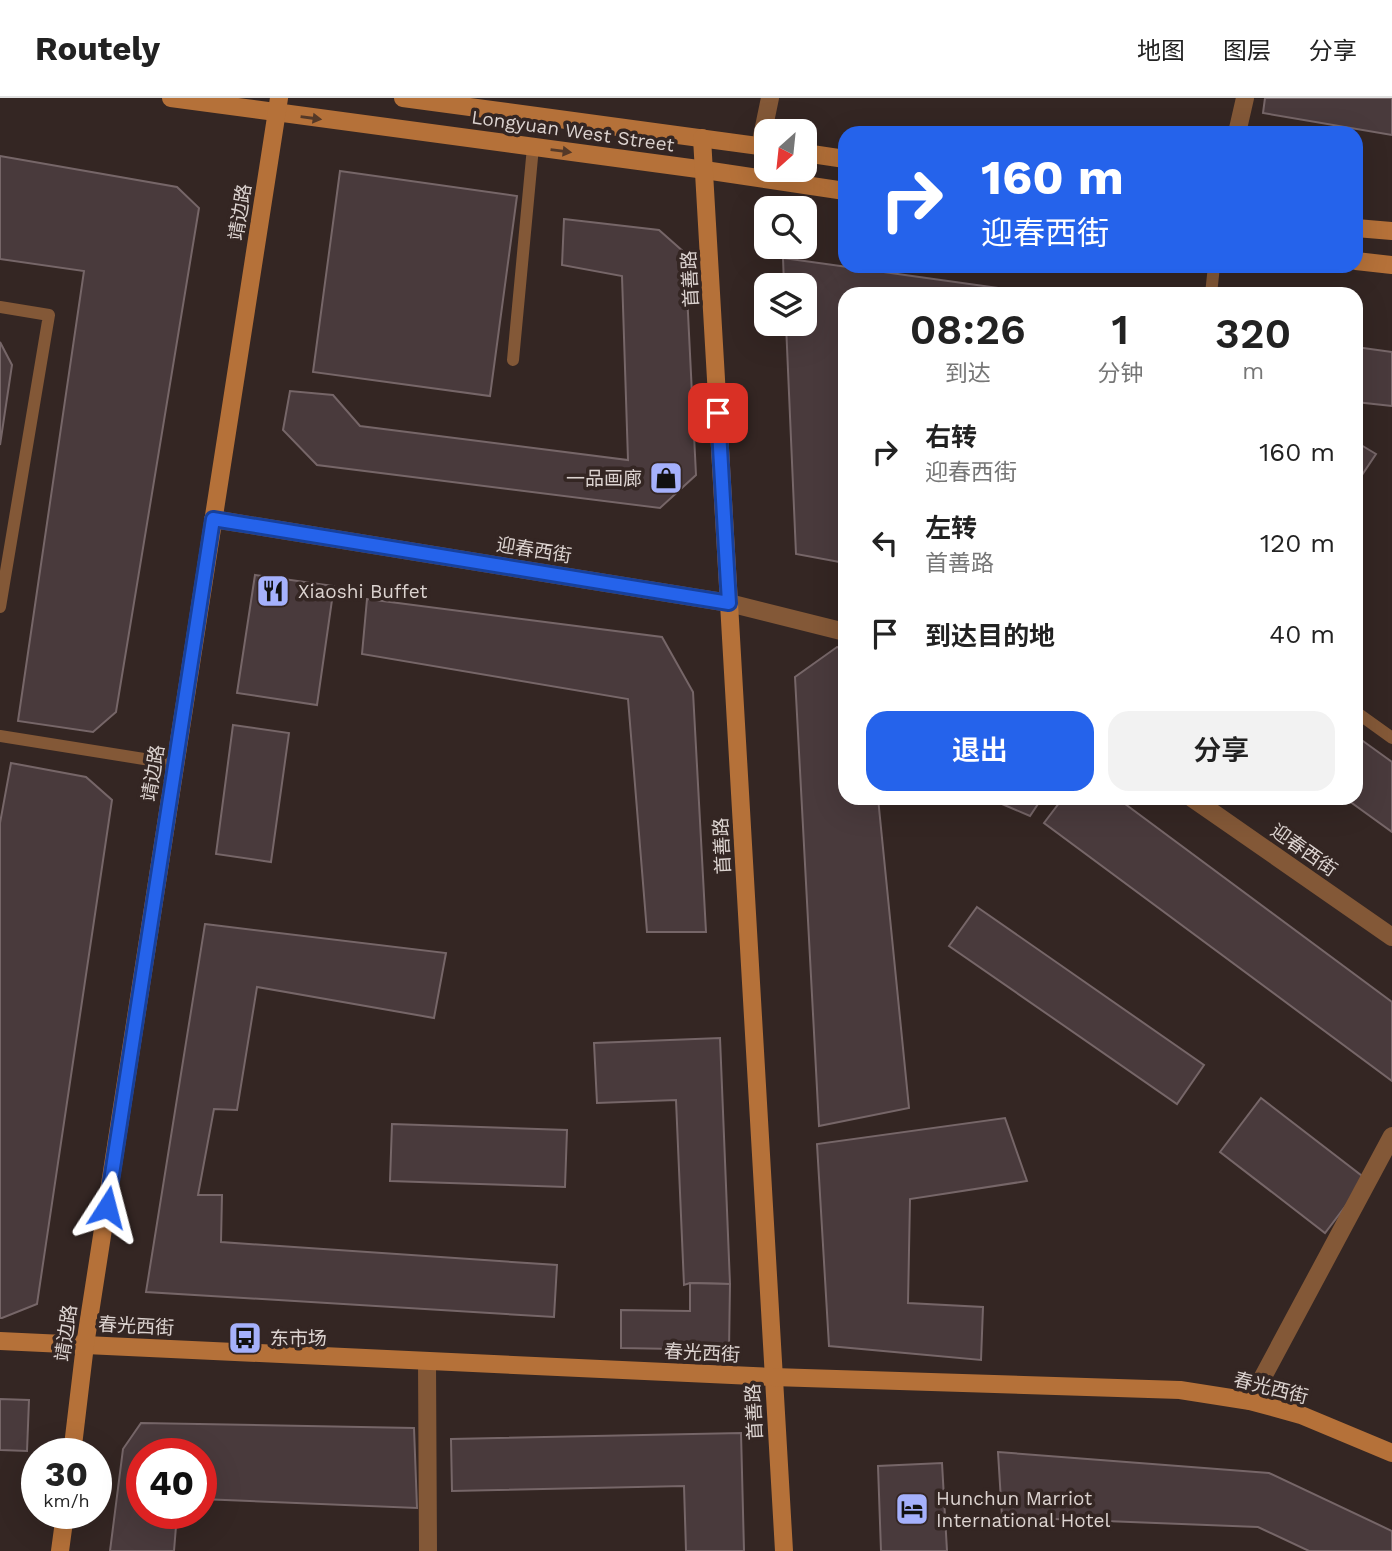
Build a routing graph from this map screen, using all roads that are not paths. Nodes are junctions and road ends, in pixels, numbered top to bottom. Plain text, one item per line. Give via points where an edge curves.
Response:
1 (171, 98) edge
2 (403, 98) edge
3 (770, 98) edge
4 (1245, 98) edge
5 (278, 106) edge
6 (767, 119) edge
7 (1239, 126) edge
8 (702, 138) junction
9 (754, 145) edge
10 (533, 147) junction
11 (817, 155) edge
12 (838, 158) edge
13 (704, 170) junction
14 (838, 190) edge
15 (1363, 229) edge
16 (1392, 231) edge
17 (1363, 262) edge
18 (1392, 265) edge
19 (0, 307) edge
20 (513, 360) dead end
21 (213, 519) junction
22 (729, 603) junction
23 (0, 607) edge
24 (838, 630) edge
25 (1363, 717) edge
26 (0, 736) edge
27 (1392, 738) edge
28 (175, 764) junction
29 (1202, 805) edge
30 (1392, 937) edge
31 (1392, 1136) edge
32 (0, 1341) edge
33 (85, 1345) junction
34 (427, 1361) junction
35 (773, 1377) junction
36 (1250, 1401) junction
37 (74, 1438) edge
38 (1392, 1453) edge
39 (63, 1529) edge
40 (60, 1551) edge
41 (428, 1551) edge
42 (784, 1551) edge

1 - 5 street, Longyuan West Street
2 - 8 street, Longyuan West Street
3 - 6 street
4 - 7 street
5 -> 10 street, Longyuan West Street
5 - 21 street, 靖边路
8 - 9 street, Longyuan West Street
8 - 13 street, 首善路
10 -> 13 street, Longyuan West Street
10 - 20 lane
11 - 12 street
13 - 14 street, Longyuan West Street
13 - 22 street, 首善路
15 - 16 street
17 - 18 street
19 - 23 lane via 49,315
21 - 22 street, 迎春西街
21 - 28 street, 靖边路
22 - 24 street, 迎春西街
22 - 35 street, 首善路
25 - 27 lane
26 - 28 lane
28 - 33 street, 靖边路
29 - 30 street, 迎春西街
31 - 36 street
32 - 33 street, 春光西街
33 - 34 street, 春光西街
33 - 37 street, 靖边路
34 - 35 street, 春光西街
34 - 41 street
35 - 36 street, 春光西街 via 1180,1390
35 - 42 street, 首善路
36 - 38 street, 春光西街 via 1301,1415
39 - 40 street

